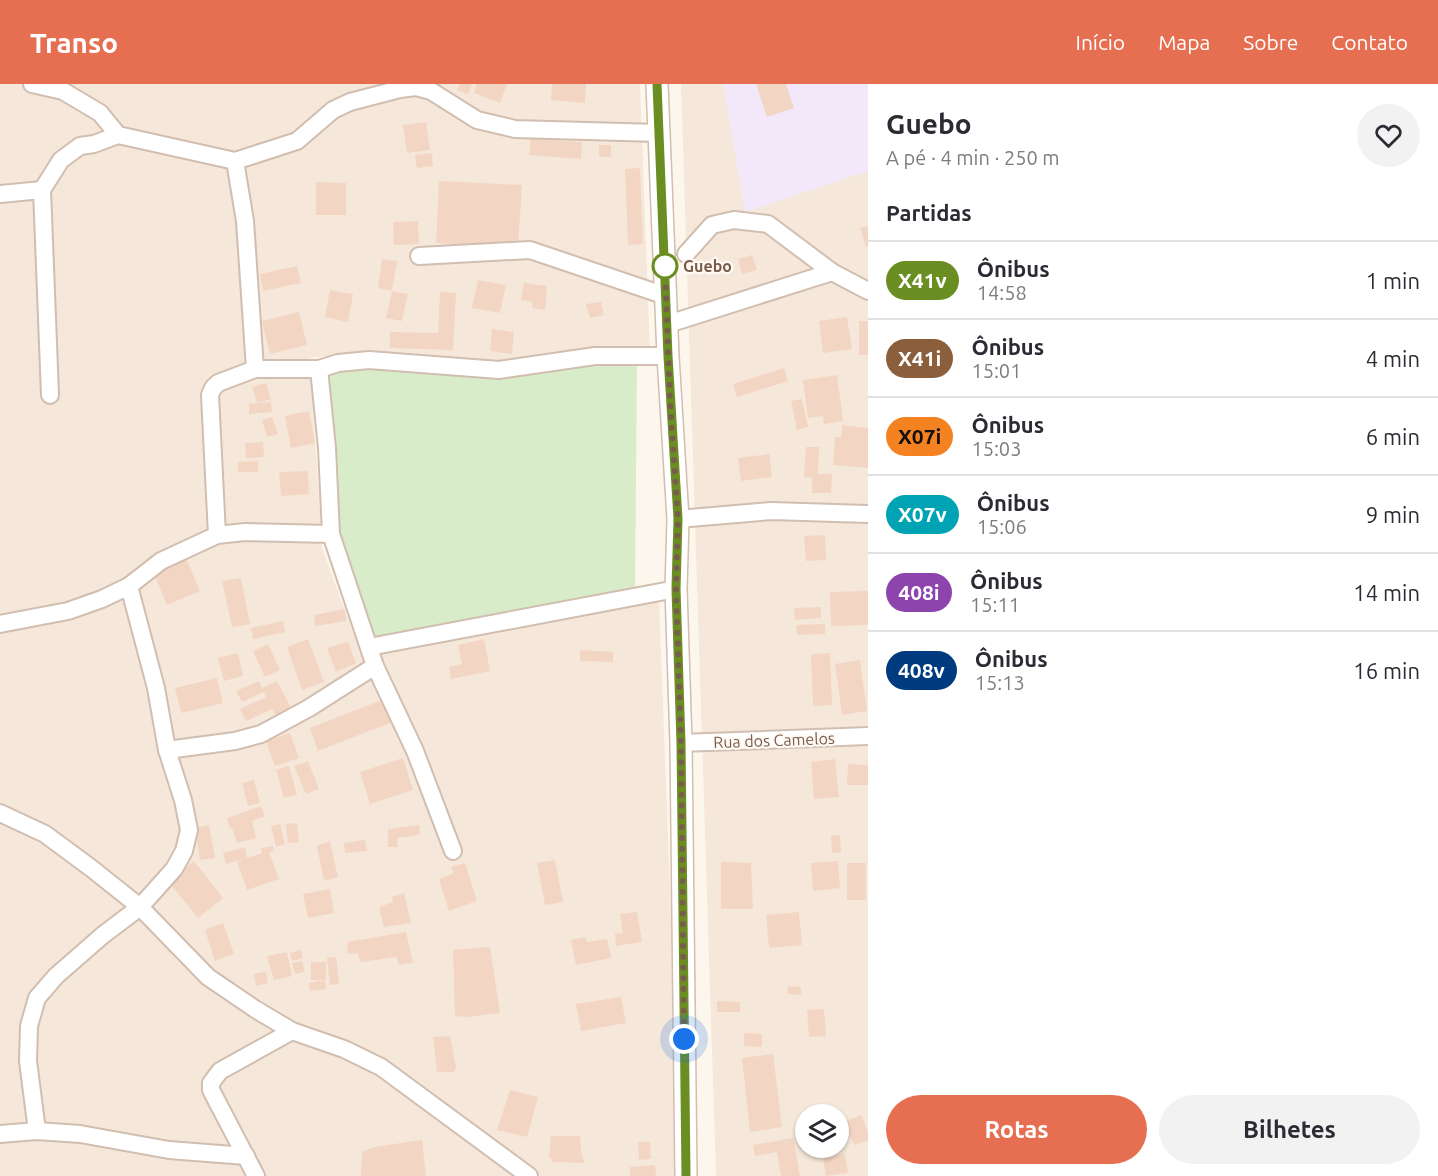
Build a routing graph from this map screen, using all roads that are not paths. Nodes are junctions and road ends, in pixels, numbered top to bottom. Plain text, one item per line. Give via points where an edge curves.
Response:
1 (32, 84) edge
2 (657, 84) edge
3 (659, 133) junction
4 (118, 135) junction
5 (235, 161) junction
6 (42, 190) junction
7 (0, 194) edge
8 (686, 254) dead end
9 (419, 255) dead end
10 (831, 272) junction
11 (868, 291) edge
12 (666, 296) junction
13 (668, 324) junction
14 (668, 356) junction
15 (255, 369) junction
16 (319, 369) junction
17 (50, 395) dead end
18 (868, 514) edge
19 (678, 519) junction
20 (331, 534) junction
21 (217, 535) junction
22 (129, 586) junction
23 (676, 589) junction
24 (0, 624) edge
25 (369, 647) junction
26 (375, 666) junction
27 (868, 736) edge
28 (681, 743) junction
29 (167, 750) junction
30 (0, 813) edge
31 (453, 851) dead end
32 (140, 907) junction
33 (292, 1031) junction
34 (37, 1131) junction
35 (0, 1134) edge
36 (246, 1156) junction
37 (256, 1176) edge
38 (529, 1176) edge
39 (686, 1176) edge

1 - 4 street via 72,96 100,113
2 - 3 street
3 - 5 street via 515,129 477,120 431,91 400,88 350,102 297,141
3 - 12 street
4 - 5 street
4 - 6 street via 80,146 61,160
5 - 15 street via 245,220
6 - 7 street
6 - 17 street
8 - 10 street via 712,225 734,220 768,224
9 - 12 street via 530,250
10 - 11 street
10 - 13 street
12 - 13 street
13 - 14 street
14 - 16 street via 595,356 499,370 369,360
14 - 19 street
15 - 16 street
15 - 21 street via 218,383 210,395
16 - 20 street
18 - 19 street via 771,511
19 - 23 street
20 - 21 street
20 - 25 street
21 - 22 street via 161,561
22 - 24 street via 68,611
22 - 29 street via 156,688
23 - 25 street
23 - 28 street
25 - 26 street
26 - 29 street via 261,734
26 - 31 street
27 - 28 street, Rua dos Camelos
28 - 39 street
29 - 32 street via 189,830 174,869
30 - 32 street via 45,834
32 - 33 street via 208,977
32 - 34 street via 56,976 37,998 29,1026 28,1061
33 - 36 street via 220,1071 211,1083
33 - 38 street via 381,1067
34 - 35 street
34 - 36 street via 80,1134 169,1150
36 - 37 street

